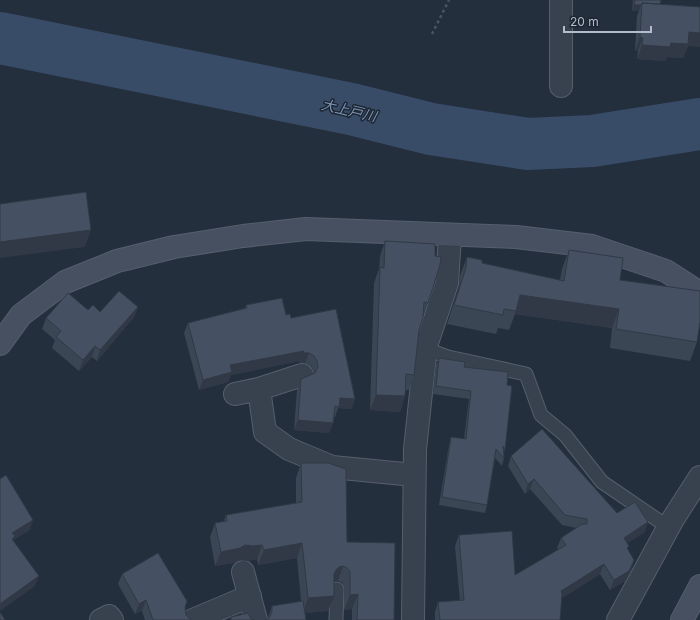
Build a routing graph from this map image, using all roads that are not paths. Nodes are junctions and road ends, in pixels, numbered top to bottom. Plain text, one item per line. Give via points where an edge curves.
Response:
1 (561, 0) edge
2 (561, 86) dead end
3 (450, 235) junction
4 (700, 293) edge
5 (0, 344) edge
6 (426, 349) junction
7 (302, 376) dead end
8 (258, 389) junction
9 (235, 394) dead end
10 (414, 475) junction
11 (700, 477) edge
12 (668, 527) junction
13 (243, 572) dead end
14 (700, 586) edge
15 (336, 589) edge
16 (250, 596) junction
17 (101, 620) edge
18 (112, 620) edge
19 (193, 620) edge
20 (256, 620) edge
21 (336, 620) edge
22 (413, 620) edge
23 (618, 620) edge
24 (682, 620) edge

1 - 2 street
3 - 4 street via 516,238 592,246 666,271
3 - 5 street via 306,229 243,236 167,249 118,261 65,282 21,316
3 - 6 street via 447,283
6 - 10 street
6 - 12 lane via 448,357 526,374 541,415 565,435 602,482
7 - 8 street
8 - 9 street
8 - 10 street via 265,432 289,449 332,467
10 - 22 street
11 - 12 street
12 - 23 street
13 - 16 street
14 - 24 street
15 - 21 lane
16 - 19 street
16 - 20 street
17 - 18 street via 109,616

